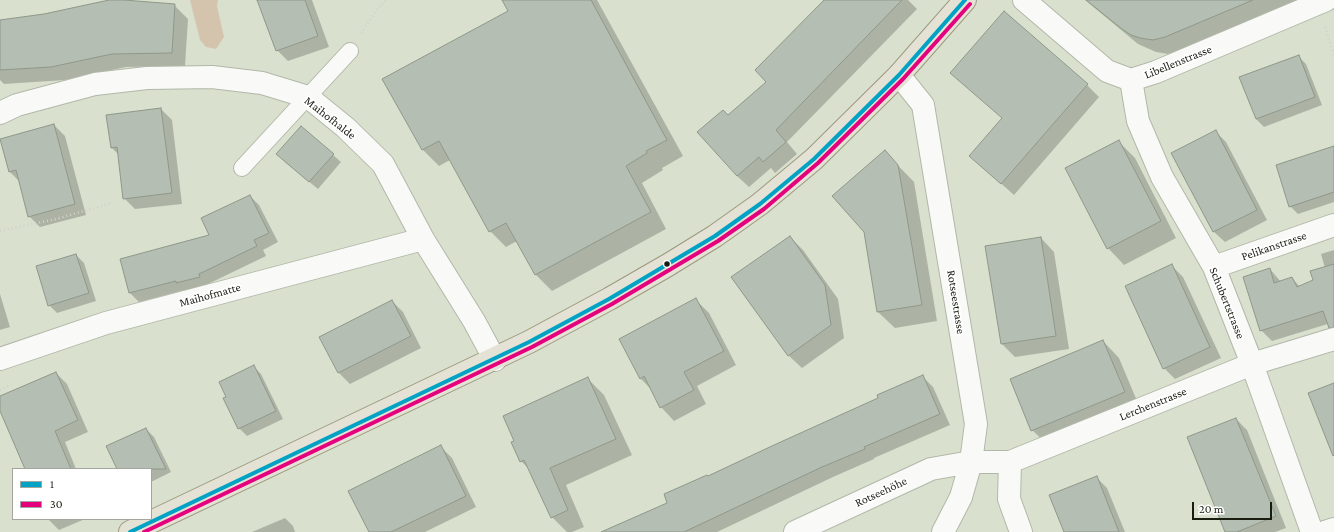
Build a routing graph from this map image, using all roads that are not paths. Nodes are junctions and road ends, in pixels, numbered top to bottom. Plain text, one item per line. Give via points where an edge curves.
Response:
1 (965, 0) edge
2 (1024, 0) edge
3 (1326, 0) edge
4 (350, 51) road end
5 (899, 75) junction
6 (1131, 80) junction
7 (308, 97) junction
8 (0, 113) edge
9 (242, 168) dead end
10 (1334, 225) edge
11 (423, 239) junction
12 (1214, 267) junction
13 (1334, 339) edge
14 (0, 359) edge
15 (495, 360) junction
16 (1252, 364) junction
17 (971, 462) junction
18 (1010, 462) junction
19 (1334, 529) edge
20 (130, 532) edge
21 (795, 532) edge
22 (943, 532) edge
23 (1022, 532) edge
24 (1312, 532) edge
25 (1325, 532) edge

1 - 5 main road
2 - 6 street, Libellenstrasse via 1107,71
3 - 6 street, Libellenstrasse via 1156,72
4 - 7 lane
5 - 15 main road via 814,159 760,204 715,236 610,299
5 - 17 street, Rotseestrasse via 923,105 976,424
6 - 12 street, Schubertstrasse via 1138,121 1162,177
7 - 8 street, Maihofhalde via 262,83 212,77 147,78 95,84 17,105
7 - 9 lane
7 - 11 street, Maihofhalde via 345,127 383,164
10 - 12 street, Pelikanstrasse
11 - 14 street, Maihofmatte via 106,323
11 - 15 street, Maihofhalde
12 - 16 street, Schubertstrasse
13 - 16 street, Lerchenstrasse
15 - 20 main road
16 - 18 street, Lerchenstrasse
16 - 24 street, Schubertstrasse
17 - 18 street, Lerchenstrasse
17 - 21 street, Rotseehöhe via 931,469
17 - 22 street, Rotseestrasse via 962,497
18 - 23 street via 1009,499
19 - 25 street

